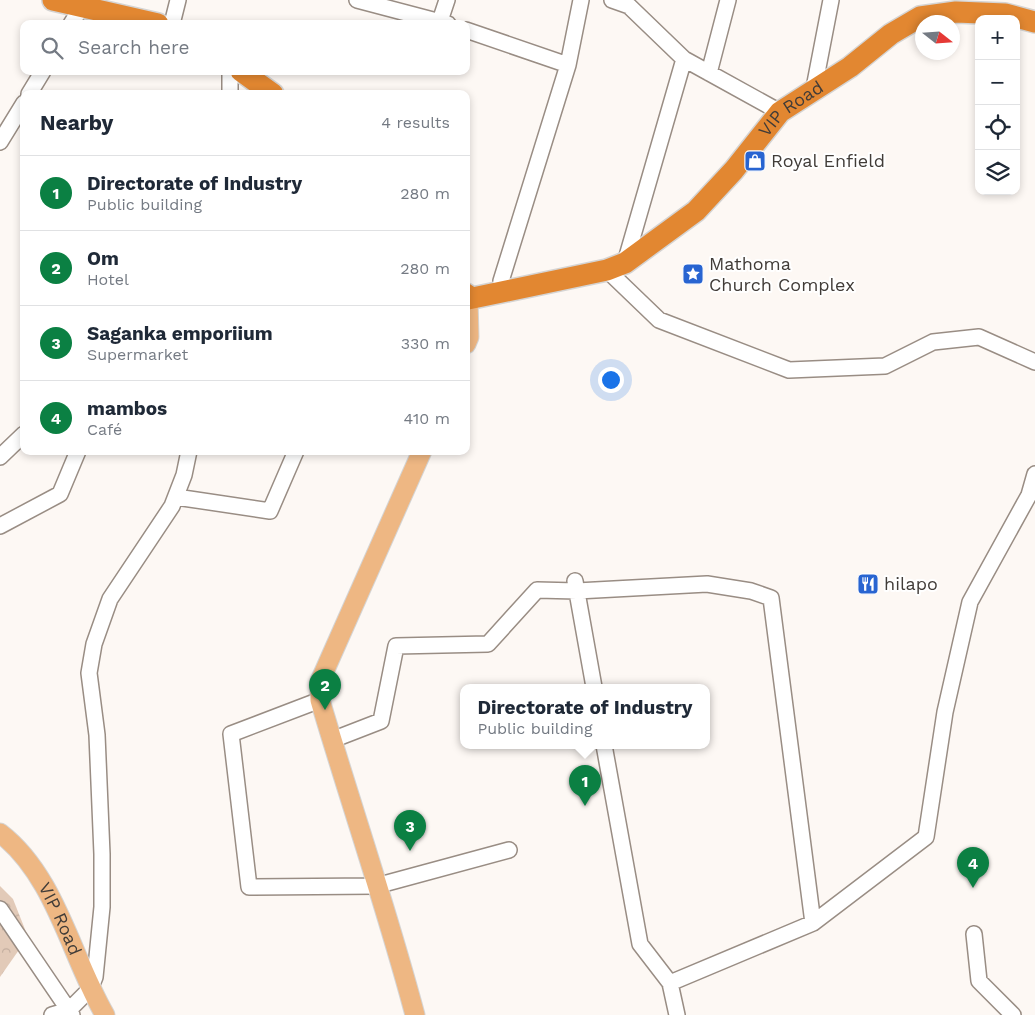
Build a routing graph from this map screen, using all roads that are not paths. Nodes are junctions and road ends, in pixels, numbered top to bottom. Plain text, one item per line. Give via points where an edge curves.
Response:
1 (53, 0) edge
2 (178, 0) edge
3 (357, 0) edge
4 (447, 0) edge
5 (581, 0) edge
6 (612, 0) edge
7 (728, 0) edge
8 (832, 0) edge
9 (386, 4) edge
10 (76, 16) edge
11 (117, 20) edge
12 (173, 20) edge
13 (438, 20) edge
14 (444, 20) edge
15 (1035, 22) edge
16 (470, 31) edge
17 (684, 59) junction
18 (568, 64) junction
19 (709, 73) junction
20 (41, 75) edge
21 (230, 75) edge
22 (247, 75) edge
23 (814, 88) junction
24 (31, 90) edge
25 (230, 90) edge
26 (267, 90) edge
27 (20, 110) edge
28 (780, 112) junction
29 (0, 142) edge
30 (616, 266) junction
31 (501, 292) junction
32 (470, 297) edge
33 (1035, 362) edge
34 (20, 438) edge
35 (76, 455) edge
36 (188, 455) edge
37 (294, 455) edge
38 (420, 455) edge
39 (0, 457) edge
40 (1035, 474) edge
41 (176, 497) junction
42 (1032, 497) edge
43 (0, 526) edge
44 (576, 586) junction
45 (593, 684) edge
46 (320, 700) junction
47 (332, 740) junction
48 (605, 749) edge
49 (0, 833) edge
50 (509, 850) dead end
51 (376, 886) junction
52 (0, 909) edge
53 (813, 923) junction
54 (974, 934) dead end
55 (670, 982) junction
56 (90, 989) junction
57 (70, 1012) edge
58 (52, 1015) edge
59 (105, 1015) edge
60 (415, 1015) edge
61 (677, 1015) edge
62 (1013, 1015) edge

1 - 10 highway
2 - 12 street
3 - 9 street
4 - 14 street
5 - 18 street
6 - 17 street via 629,6
7 - 19 street
8 - 23 street
9 - 13 street
10 - 11 highway
15 - 23 highway, VIP Road via 1005,14 956,12 920,17 891,34 850,67
16 - 18 street
17 - 19 street
17 - 30 street
18 - 31 street via 501,281
19 - 28 street
20 - 24 street
21 - 25 street
22 - 26 highway
23 - 28 highway, VIP Road
27 - 29 street
28 - 30 highway, VIP Road via 696,211
30 - 31 highway, VIP Road
30 - 33 street via 659,320 789,370 884,366 933,342 979,337
31 - 32 highway, VIP Road
34 - 39 street
35 - 43 street via 60,494
36 - 41 street
37 - 41 street via 270,510
38 - 46 main road via 320,681
40 - 42 street
41 - 56 street via 110,598 94,644 89,673 97,735 102,907 95,977
42 - 53 street via 970,602 945,712 926,837
44 - 45 street
44 - 47 street via 537,590 488,644 396,646 381,721
44 - 53 street via 707,584 752,591 771,598
46 - 47 main road
46 - 51 street via 231,734 249,887
47 - 51 main road
48 - 55 street via 640,944
49 - 56 main road, VIP Road via 29,863 61,917
50 - 51 street
51 - 60 main road via 398,948
52 - 57 street
53 - 55 street
54 - 62 street via 979,981
55 - 61 street
56 - 57 street
56 - 59 main road, VIP Road
57 - 58 street

